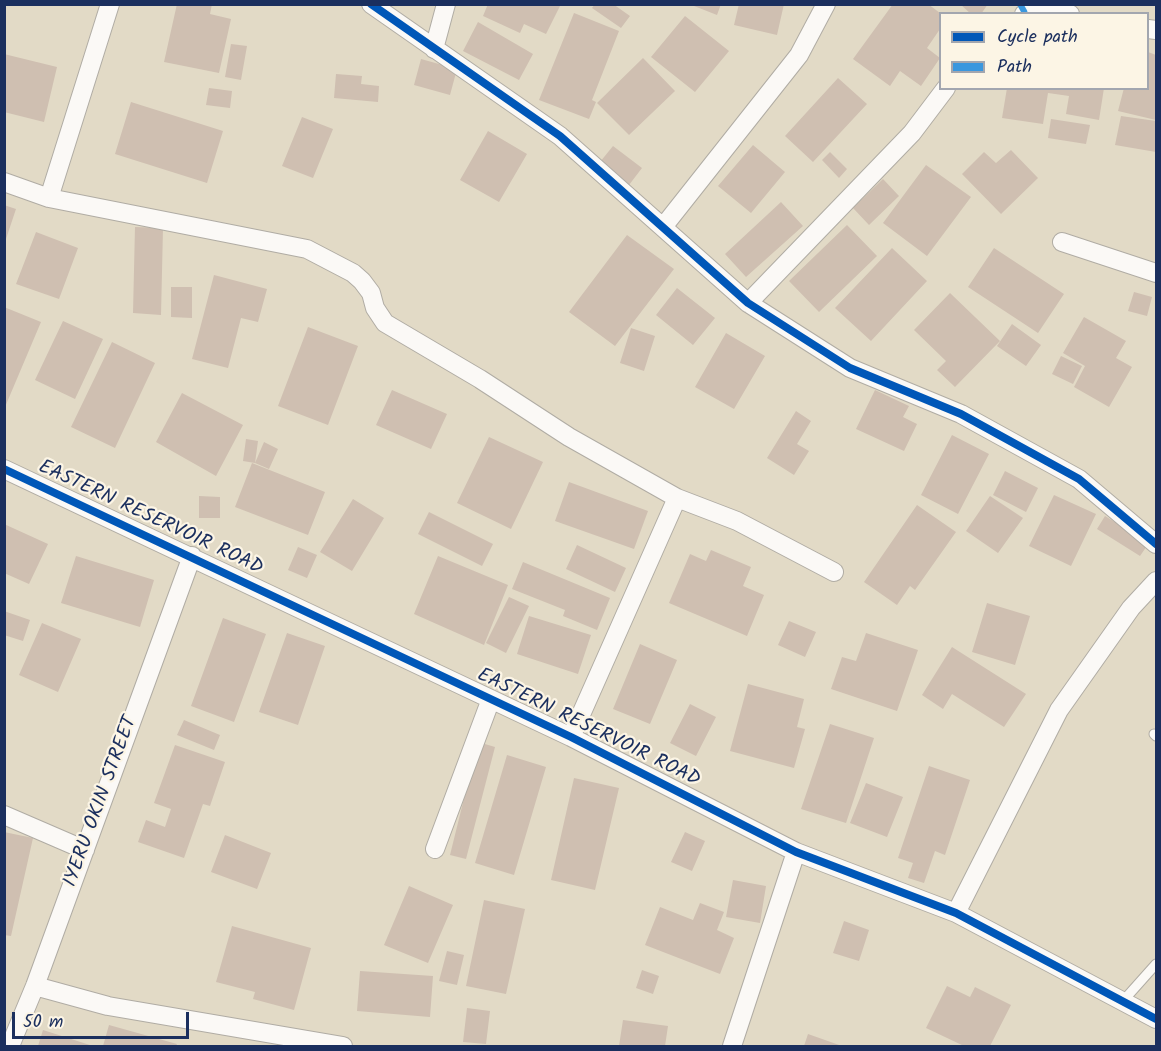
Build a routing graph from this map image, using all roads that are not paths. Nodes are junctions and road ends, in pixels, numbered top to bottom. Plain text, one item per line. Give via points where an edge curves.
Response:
1 (110, 4) edge
2 (371, 4) edge
3 (446, 4) edge
4 (826, 4) edge
5 (1047, 12) edge
6 (1062, 12) edge
7 (435, 49) junction
8 (944, 90) edge
9 (4, 182) edge
10 (49, 198) junction
11 (663, 227) junction
12 (1062, 242) dead end
13 (1156, 273) edge
14 (748, 303) junction
15 (4, 469) edge
16 (677, 498) junction
17 (1156, 544) edge
18 (192, 556) junction
19 (834, 572) dead end
20 (1156, 581) edge
21 (491, 699) junction
22 (571, 737) junction
23 (4, 815) edge
24 (435, 849) dead end
25 (85, 850) junction
26 (796, 852) junction
27 (956, 913) junction
28 (1156, 964) edge
29 (35, 986) junction
30 (1123, 1001) junction
31 (1156, 1019) edge
32 (10, 1047) edge
33 (343, 1047) edge
34 (732, 1047) edge

1 - 10 street
2 - 7 street
3 - 7 street
4 - 11 street via 799,55
5 - 6 street
7 - 11 street via 560,136
8 - 14 street via 912,132
9 - 10 street
10 - 16 street via 307,249 362,281 385,323
11 - 14 street
12 - 13 street
14 - 17 street via 850,368 961,414 1079,479
15 - 18 street, EASTERN RESERVOIR ROAD
16 - 19 street via 737,521
16 - 22 street
18 - 21 street, EASTERN RESERVOIR ROAD
18 - 25 street, IYERU OKIN STREET
20 - 27 street via 1131,609 1059,710
21 - 22 street, EASTERN RESERVOIR ROAD
21 - 24 street
22 - 26 street, EASTERN RESERVOIR ROAD
23 - 25 street
25 - 29 street, IYERU OKIN STREET
26 - 27 street, EASTERN RESERVOIR ROAD
26 - 34 street
27 - 30 street, EASTERN RESERVOIR ROAD
28 - 30 lane
29 - 32 street, IYERU OKIN STREET
29 - 33 street via 108,1006
30 - 31 street, EASTERN RESERVOIR ROAD

